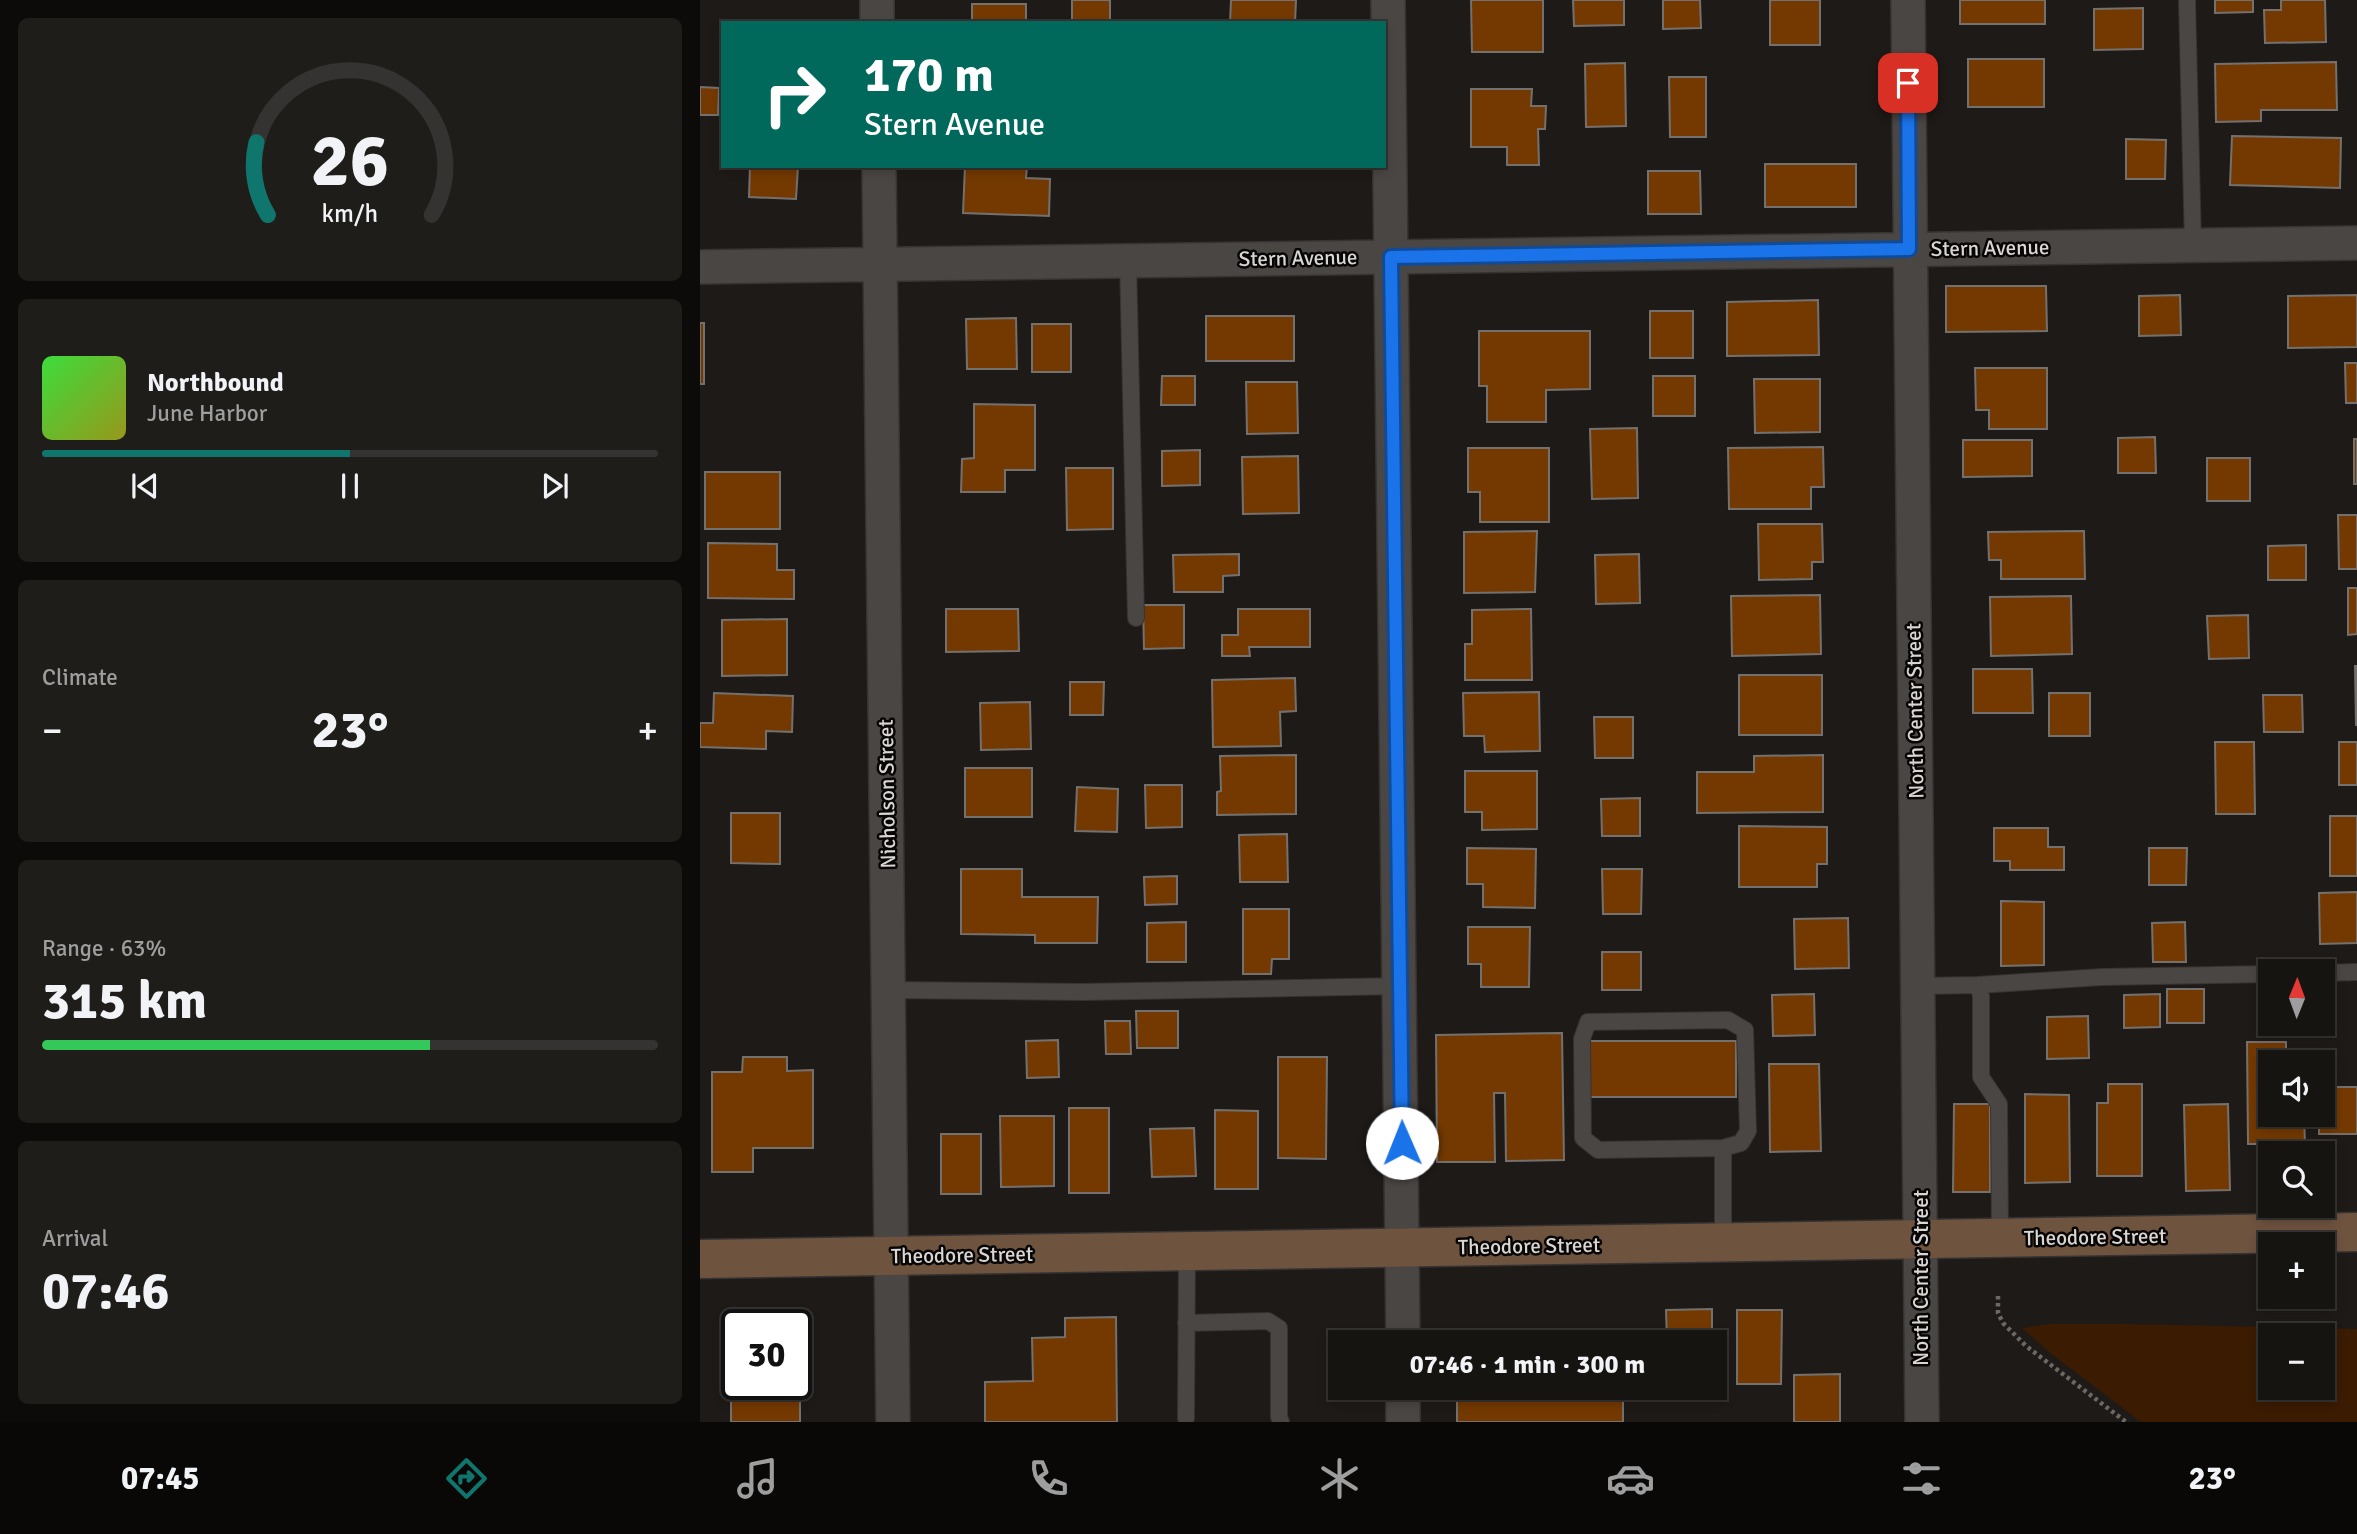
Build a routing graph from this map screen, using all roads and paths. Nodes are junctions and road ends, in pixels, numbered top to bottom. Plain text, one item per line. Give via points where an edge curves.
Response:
1 (877, 0) edge
2 (1388, 0) edge
3 (1908, 0) edge
4 (2188, 0) edge
5 (877, 21) edge
6 (879, 168) edge
7 (2357, 243) edge
8 (2193, 245) junction
9 (1909, 249) junction
10 (1391, 257) junction
11 (1128, 260) junction
12 (880, 264) junction
13 (700, 267) edge
14 (1136, 618) dead end
15 (2357, 972) edge
16 (2335, 973) edge
17 (2258, 974) edge
18 (1978, 985) junction
19 (1400, 986) junction
20 (1918, 986) junction
21 (889, 990) junction
22 (1723, 1148) junction
23 (2357, 1233) edge
24 (2000, 1238) junction
25 (1921, 1240) junction
26 (1723, 1243) junction
27 (1403, 1248) junction
28 (1187, 1251) junction
29 (892, 1256) junction
30 (700, 1259) edge
31 (1998, 1296) dead end
32 (1186, 1322) junction
33 (1403, 1330) edge
34 (1403, 1400) edge
35 (1186, 1418) dead end
36 (893, 1422) edge
37 (1281, 1422) edge
38 (1403, 1422) edge
39 (1922, 1422) edge
40 (2126, 1422) edge

1 - 5 street
2 - 10 street
3 - 9 street, North Center Street
4 - 8 lane
6 - 12 street, Nicholson Street
7 - 8 street, Stern Avenue
8 - 9 street, Stern Avenue
9 - 10 street, Stern Avenue
9 - 20 street, North Center Street
10 - 11 street, Stern Avenue
10 - 19 street
11 - 12 street, Stern Avenue
11 - 14 lane
12 - 13 street, Stern Avenue
12 - 21 street, Nicholson Street
15 - 16 lane
17 - 18 lane
18 - 20 lane
18 - 24 lane via 1982,1077 1999,1104
19 - 21 lane via 1082,992
19 - 27 street
20 - 25 street, North Center Street
21 - 29 street, Nicholson Street
22 - 22 lane via 1598,1150 1583,1138 1582,1039 1588,1022 1728,1020 1745,1030 1748,1131 1741,1143
22 - 26 lane
23 - 24 main road, Theodore Street
24 - 25 main road, Theodore Street
25 - 26 main road, Theodore Street
25 - 39 street, North Center Street
26 - 27 main road, Theodore Street
27 - 28 main road, Theodore Street
27 - 33 street
28 - 29 main road, Theodore Street
28 - 32 lane
29 - 30 main road, Theodore Street
29 - 36 street, Nicholson Street
31 - 40 path via 2003,1323 2026,1346
32 - 35 lane
32 - 37 lane via 1268,1321 1279,1328
34 - 38 street

